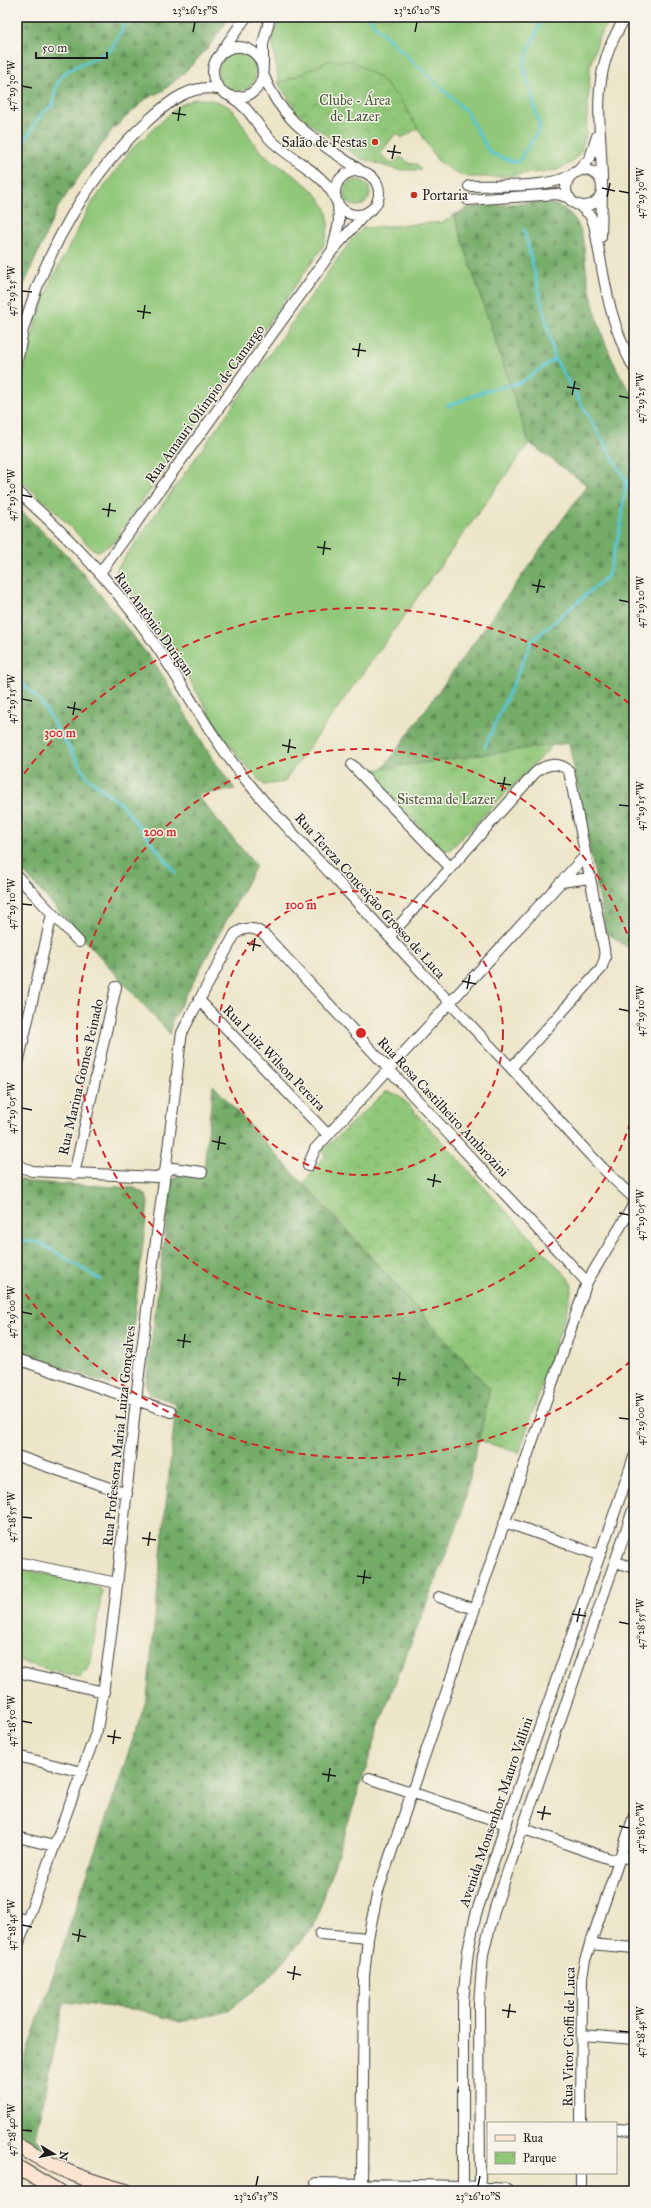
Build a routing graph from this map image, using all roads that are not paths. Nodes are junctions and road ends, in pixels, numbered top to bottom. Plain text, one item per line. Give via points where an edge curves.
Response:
1 (246, 17) edge
2 (270, 17) edge
3 (626, 17) edge
4 (220, 54) junction
5 (263, 71) junction
6 (218, 89) junction
7 (229, 96) junction
8 (599, 116) junction
9 (360, 170) junction
10 (575, 173) junction
11 (469, 186) dead end
12 (602, 188) junction
13 (570, 198) junction
14 (468, 200) dead end
15 (337, 202) junction
16 (579, 205) junction
17 (366, 213) junction
18 (332, 251) junction
19 (600, 254) junction
20 (17, 359) edge
21 (634, 367) edge
22 (17, 491) edge
23 (100, 573) junction
24 (352, 765) dead end
25 (251, 787) joint
26 (585, 856) junction
27 (450, 867) junction
28 (17, 876) edge
29 (590, 878) junction
30 (561, 882) junction
31 (52, 914) junction
32 (241, 930) joint
33 (389, 937) junction
34 (79, 942) dead end
35 (116, 987) dead end
36 (199, 1000) junction
37 (448, 1004) junction
38 (17, 1068) edge
39 (511, 1068) junction
40 (389, 1070) junction
41 (328, 1135) junction
42 (17, 1165) edge
43 (308, 1166) dead end
44 (202, 1172) dead end
45 (74, 1174) junction
46 (164, 1174) junction
47 (634, 1198) edge
48 (634, 1204) edge
49 (588, 1282) junction
50 (17, 1360) edge
51 (136, 1400) junction
52 (170, 1412) dead end
53 (17, 1456) edge
54 (634, 1457) edge
55 (127, 1494) junction
56 (634, 1507) edge
57 (505, 1522) junction
58 (599, 1556) junction
59 (17, 1562) edge
60 (616, 1562) junction
61 (634, 1568) edge
62 (117, 1583) junction
63 (439, 1597) dead end
64 (474, 1609) junction
65 (17, 1672) edge
66 (104, 1692) junction
67 (17, 1756) edge
68 (82, 1772) junction
69 (368, 1778) dead end
70 (411, 1792) junction
71 (634, 1816) edge
72 (506, 1824) junction
73 (524, 1829) junction
74 (17, 1837) edge
75 (54, 1846) junction
76 (634, 1857) edge
77 (620, 1858) junction
78 (22, 1919) edge
79 (320, 1934) dead end
80 (368, 1938) junction
81 (590, 1944) junction
82 (17, 1948) edge
83 (634, 1948) edge
84 (582, 2035) junction
85 (634, 2039) edge
86 (581, 2122) edge
87 (617, 2129) edge
88 (634, 2130) edge
89 (17, 2145) edge
90 (17, 2167) edge
91 (480, 2169) junction
92 (581, 2174) edge
93 (316, 2183) dead end
94 (362, 2183) junction
95 (480, 2187) junction
96 (463, 2188) edge
97 (510, 2190) edge
98 (58, 2191) edge
99 (126, 2191) edge
100 (581, 2191) edge

1 - 4 street
2 - 5 street via 263,44
3 - 8 street via 608,48 602,67 598,89
4 - 5 street via 234,47 245,48 255,54
4 - 6 street via 213,71
5 - 7 street via 260,84 254,92 244,97
5 - 9 street via 270,92 288,117 303,131
6 - 7 street
6 - 20 street via 203,88 187,92 171,101 117,151 61,236 29,314
7 - 15 street via 250,111 278,147 324,182
8 - 10 street via 593,151 586,163
8 - 12 street
9 - 15 street via 349,172 340,178 335,187
9 - 17 street via 373,177 379,190 376,204
10 - 11 street via 551,183
10 - 12 street via 586,170 595,173
10 - 13 street via 566,188
12 - 16 street via 593,203
12 - 19 street
13 - 14 street via 557,194
13 - 16 street
15 - 17 street via 348,213
15 - 18 street, Rua Amauri Olímpio de Camargo via 339,222
16 - 19 street via 592,219
17 - 18 street, Rua Amauri Olímpio de Camargo
18 - 23 street, Rua Amauri Olímpio de Camargo
19 - 21 street via 607,300 620,340
22 - 23 street, Rua Antônio Durigan via 46,516
23 - 25 street, Rua Antônio Durigan via 160,652 219,746
24 - 27 street
25 - 33 street, Rua Tereza Conceição Grosso de Luca
26 - 27 street via 571,777 565,767 553,764 540,768
26 - 29 street
26 - 30 street
27 - 33 street
28 - 31 street
29 - 30 street
29 - 39 street via 604,949 602,969
30 - 37 street
31 - 34 street
31 - 38 street
32 - 36 street, Rua Professora Maria Luiza Gonçalves via 230,940
32 - 40 street, Rua Rosa Castilheiro Ambrozini via 257,930 266,936
33 - 37 street, Rua Tereza Conceição Grosso de Luca
35 - 45 street, Rua Marina Gomes Peinado
36 - 41 street, Rua Luiz Wilson Pereira
36 - 46 street, Rua Professora Maria Luiza Gonçalves via 182,1032
37 - 39 street, Rua Tereza Conceição Grosso de Luca
37 - 40 street
39 - 47 street, Rua Tereza Conceição Grosso de Luca via 612,1179
40 - 41 street
40 - 49 street, Rua Rosa Castilheiro Ambrozini
41 - 43 street via 315,1149
42 - 45 street via 32,1171
44 - 46 street via 173,1168
45 - 46 street via 157,1177
46 - 51 street, Rua Professora Maria Luiza Gonçalves
48 - 49 street
49 - 57 street
50 - 51 street
51 - 52 street
51 - 55 street, Rua Professora Maria Luiza Gonçalves
53 - 55 street
54 - 58 street, Avenida Monsenhor Mauro Vallini
55 - 62 street, Rua Professora Maria Luiza Gonçalves
56 - 60 street
57 - 58 street
57 - 64 street
58 - 72 street, Avenida Monsenhor Mauro Vallini
59 - 62 street
60 - 61 street
60 - 73 street
62 - 66 street, Rua Professora Maria Luiza Gonçalves
63 - 64 street
64 - 70 street
65 - 66 street
66 - 68 street, Rua Professora Maria Luiza Gonçalves via 97,1730
67 - 68 street
68 - 75 street, Rua Professora Maria Luiza Gonçalves
69 - 70 street
70 - 72 street
70 - 80 street via 378,1891
71 - 77 street, Rua Vitor Cioffi de Luca
72 - 96 street, Avenida Monsenhor Mauro Vallini via 476,1914 468,1951 463,2002
73 - 77 street via 610,1859
73 - 91 street via 495,1908 483,1954 479,2004
74 - 75 street
75 - 78 street, Rua Professora Maria Luiza Gonçalves
76 - 77 street
77 - 81 street, Rua Vitor Cioffi de Luca
78 - 82 street, Rua Professora Maria Luiza Gonçalves
79 - 80 street
80 - 94 street via 364,1976
81 - 83 street
81 - 84 street, Rua Vitor Cioffi de Luca via 582,1976
84 - 85 street
84 - 86 street, Rua Vitor Cioffi de Luca
87 - 88 street
89 - 99 main road via 46,2163
90 - 98 main road
91 - 95 street
91 - 97 street via 489,2180
92 - 100 street
93 - 94 street
94 - 96 street
95 - 96 street
95 - 97 street

